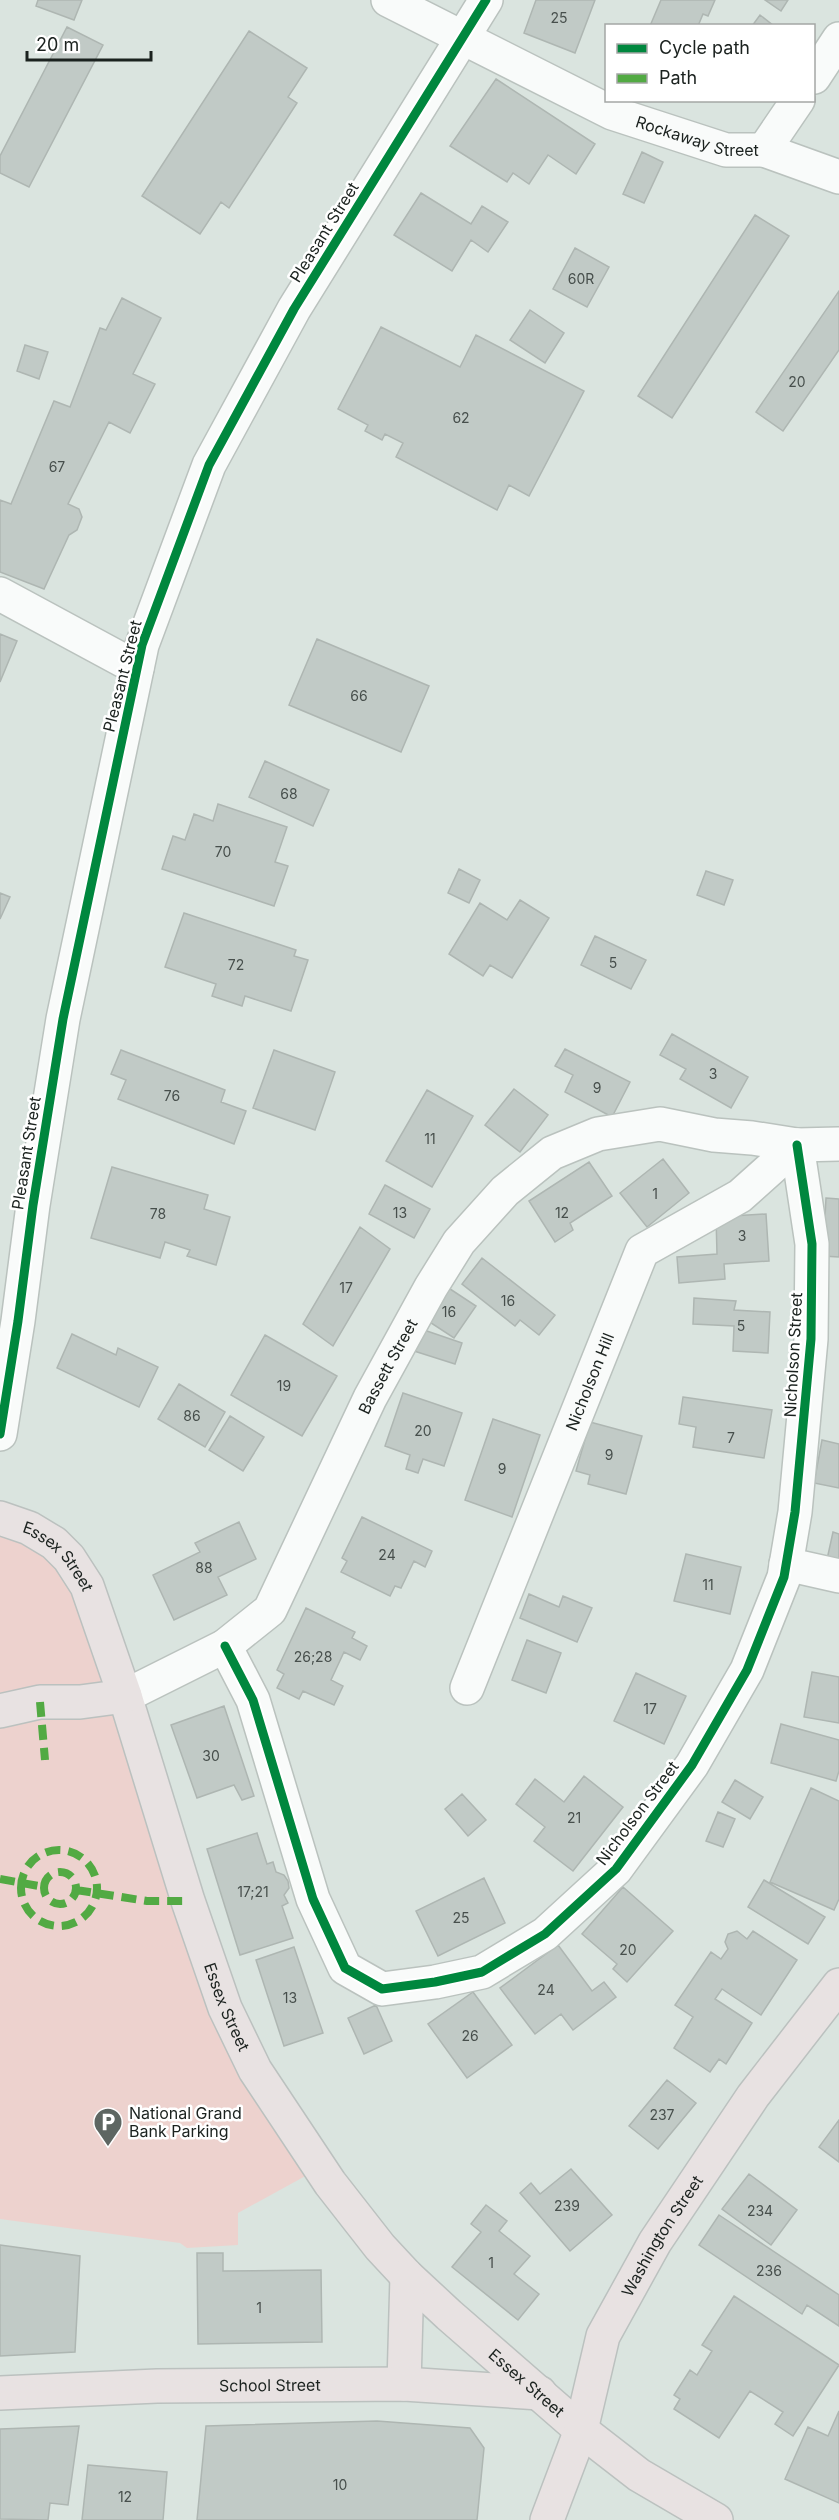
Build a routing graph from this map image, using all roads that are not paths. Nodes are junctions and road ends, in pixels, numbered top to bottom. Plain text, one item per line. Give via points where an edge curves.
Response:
1 (388, 0) edge
2 (486, 0) edge
3 (463, 37) junction
4 (839, 39) edge
5 (815, 74) edge
6 (797, 102) edge
7 (764, 150) junction
8 (839, 177) edge
9 (0, 594) edge
10 (137, 668) junction
11 (839, 1144) edge
12 (797, 1145) junction
13 (0, 1434) edge
14 (0, 1518) edge
15 (786, 1564) junction
16 (839, 1576) edge
17 (225, 1646) junction
18 (467, 1688) dead end
19 (125, 1696) junction
20 (0, 1712) edge
21 (839, 1985) edge
22 (407, 2276) junction
23 (404, 2384) junction
24 (0, 2393) edge
25 (540, 2393) junction
26 (581, 2430) junction
27 (547, 2520) edge
28 (716, 2520) edge

1 - 3 street, Rockaway Street
2 - 3 street, Pleasant Street
3 - 7 street, Rockaway Street via 612,113 726,150
3 - 10 street, Pleasant Street via 294,309 209,465
4 - 5 street
6 - 7 street
7 - 8 street, Rockaway Street
9 - 10 street
10 - 13 street, Pleasant Street via 63,1019
11 - 12 street, Bassett Street
12 - 15 street, Nicholson Street via 812,1244 811,1339 795,1512
12 - 17 street, Bassett Street via 660,1124 598,1134 552,1153 505,1191 459,1242 404,1334 270,1610
12 - 18 street, Nicholson Hill via 740,1196 642,1251
14 - 19 main road, Essex Street via 29,1528 69,1557 87,1586
15 - 16 street
15 - 17 street, Nicholson Street via 747,1670 692,1765 616,1869 545,1935 482,1972 435,1983 382,1989 345,1968 313,1899 253,1700
17 - 19 street, Bassett Street
19 - 20 main road, Bassett Street via 40,1702
19 - 22 main road, Essex Street via 188,1901 225,2008 250,2061 330,2183
21 - 26 main road, Washington Street via 753,2096 655,2241 603,2336
22 - 23 main road
22 - 25 main road, Essex Street
23 - 24 main road, School Street via 157,2386
23 - 25 main road, School Street
25 - 26 main road, Essex Street
26 - 27 main road, Washington Street
26 - 28 main road, Essex Street via 639,2475

